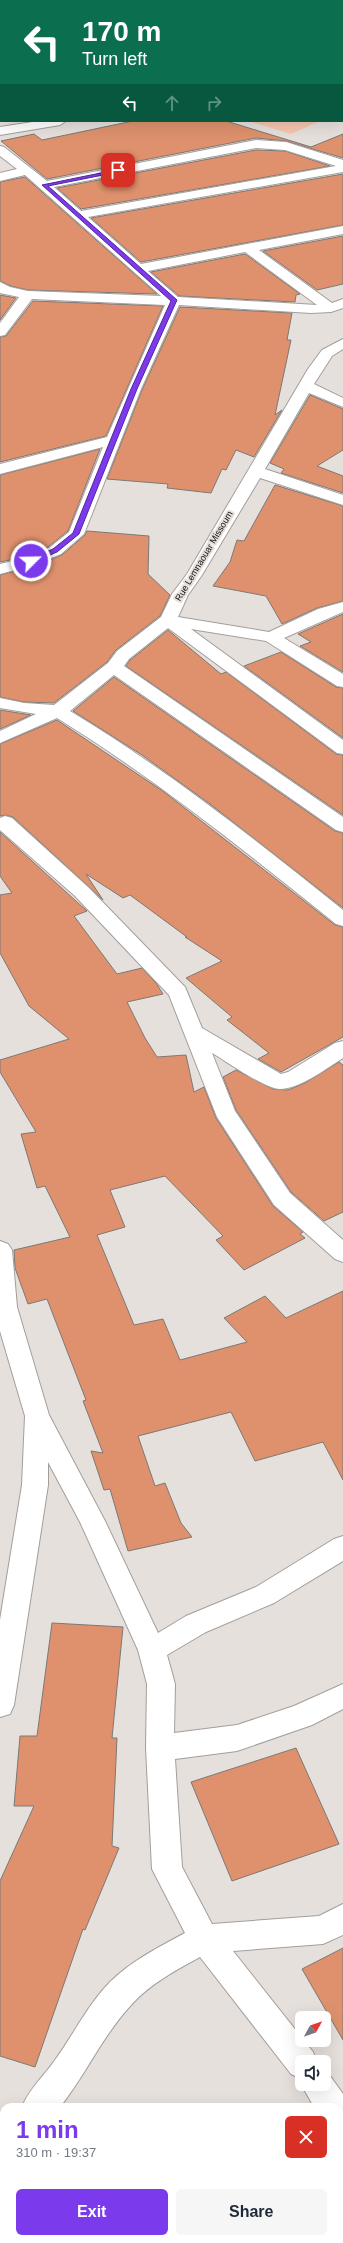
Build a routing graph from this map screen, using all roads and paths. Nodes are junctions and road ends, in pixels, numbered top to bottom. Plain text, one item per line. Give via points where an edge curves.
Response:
1 (54, 122) edge
2 (0, 131) edge
3 (0, 150) edge
4 (343, 164) edge
5 (343, 168) edge
6 (27, 171) junction
7 (0, 177) edge
8 (44, 185) junction
9 (78, 215) junction
10 (343, 230) edge
11 (249, 248) junction
12 (140, 268) junction
13 (0, 286) edge
14 (28, 295) junction
15 (174, 300) junction
16 (337, 305) edge
17 (0, 332) edge
18 (343, 343) edge
19 (306, 386) junction
20 (343, 402) edge
21 (114, 440) junction
22 (0, 469) edge
23 (255, 471) junction
24 (343, 500) edge
25 (0, 569) edge
26 (343, 607) edge
27 (168, 620) junction
28 (271, 637) junction
29 (114, 667) junction
30 (343, 682) edge
31 (0, 703) edge
32 (58, 711) junction
33 (0, 738) edge
34 (343, 749) edge
35 (0, 824) edge
36 (343, 826) edge
37 (343, 920) edge
38 (194, 1032) junction
39 (340, 1054) edge
40 (0, 1250) edge
41 (343, 1253) edge
42 (37, 1415) junction
43 (343, 1547) edge
44 (152, 1650) junction
45 (343, 1696) edge
46 (0, 1705) edge
47 (160, 1748) junction
48 (343, 1918) edge
49 (204, 1939) junction
50 (296, 2055) edge
51 (322, 2091) edge
52 (42, 2103) edge
53 (330, 2103) edge

1 - 2 street
3 - 6 street
4 - 8 street via 286,146 256,144
5 - 9 street
6 - 7 street
6 - 8 street
8 - 9 street
9 - 12 street
10 - 11 street
11 - 12 street
11 - 16 street
12 - 15 street
13 - 14 street via 5,290
14 - 15 street
14 - 17 street
15 - 16 street via 310,309
15 - 21 street
18 - 19 street, Rue Lemnaouar Missoum via 327,353 314,368
19 - 20 street
19 - 23 street, Rue Lemnaouar Missoum
21 - 22 street
21 - 25 street via 76,534 55,551 31,561
23 - 24 street
23 - 27 street, Rue Lemnaouar Missoum via 194,575 180,594
26 - 28 street
27 - 28 street
27 - 29 street, Rue Lemnaouar Missoum via 123,655
27 - 34 street
28 - 30 street
29 - 32 street, Rue Lemnaouar Missoum
29 - 36 street
31 - 32 street
32 - 33 street, Rue Lemnaouar Missoum
32 - 37 street via 107,741 254,848
35 - 38 street via 4,822 82,892 178,992
38 - 39 street via 280,1082 296,1077
38 - 41 street via 225,1112 282,1199
40 - 42 street via 5,1307
42 - 44 street via 92,1521
42 - 46 street via 34,1485
43 - 44 street via 265,1595 196,1624
44 - 47 street via 161,1684
45 - 47 street via 302,1716 238,1738
47 - 49 street via 167,1869
48 - 49 street via 322,1930
49 - 50 street
49 - 52 street via 145,1972 112,2003 54,2092
51 - 53 street

